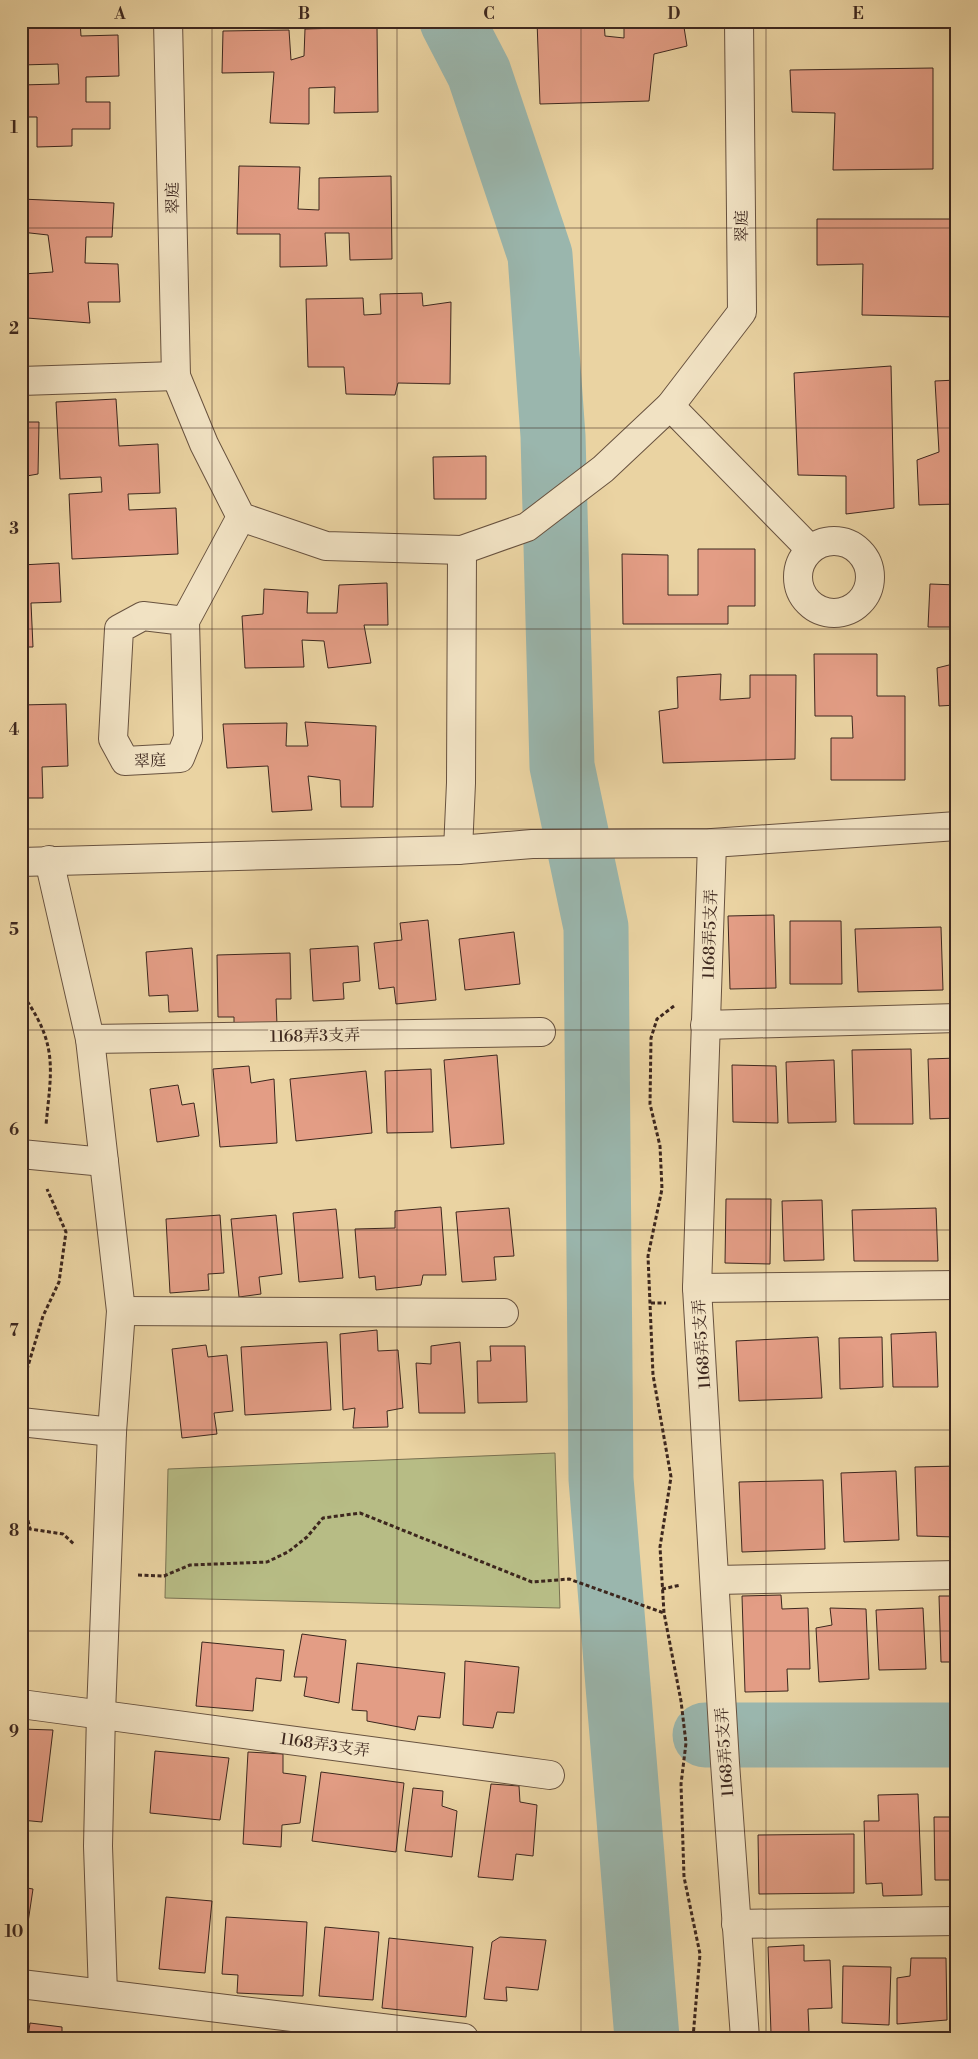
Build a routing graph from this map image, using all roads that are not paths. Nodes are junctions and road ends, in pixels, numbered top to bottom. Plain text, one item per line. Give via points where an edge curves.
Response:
1 (168, 21) edge
2 (739, 21) edge
3 (176, 376) junction
4 (21, 381) edge
5 (670, 406) junction
6 (241, 517) junction
7 (462, 550) junction
8 (810, 550) dead end
9 (185, 621) junction
10 (957, 826) edge
11 (712, 843) junction
12 (458, 850) junction
13 (48, 860) junction
14 (21, 862) edge
15 (957, 1018) edge
16 (705, 1025) junction
17 (541, 1032) dead end
18 (90, 1039) junction
19 (31, 1155) edge
20 (104, 1162) junction
21 (957, 1285) edge
22 (697, 1288) junction
23 (121, 1311) junction
24 (504, 1314) dead end
25 (21, 1422) edge
26 (112, 1432) junction
27 (957, 1575) edge
28 (716, 1580) junction
29 (21, 1704) edge
30 (101, 1713) junction
31 (550, 1775) dead end
32 (957, 1921) edge
33 (736, 1924) junction
34 (21, 1984) edge
35 (103, 1994) junction
36 (464, 2038) edge
37 (745, 2038) edge

1 - 3 street, 翠庭
2 - 5 street, 翠庭 via 742,312
3 - 4 street
3 - 6 street, 翠庭 via 204,444
5 - 7 street, 翠庭 via 603,469 527,527
5 - 8 street
6 - 7 street, 翠庭 via 326,546
6 - 9 street, 翠庭
7 - 12 street
9 - 9 street, 翠庭 via 143,616 119,629 113,739 125,761 180,758 188,738
10 - 11 street
11 - 12 street via 532,844
11 - 16 street, 1168弄5支弄
12 - 13 street
13 - 14 street
13 - 18 street
15 - 16 street
16 - 22 street, 1168弄5支弄
17 - 18 street, 1168弄3支弄
18 - 20 street
19 - 20 street
20 - 23 street
21 - 22 street, 1168弄5支弄
22 - 28 street, 1168弄5支弄
23 - 24 street
23 - 26 street
25 - 26 street
26 - 30 street
27 - 28 street
28 - 33 street, 1168弄5支弄 via 724,1763
29 - 30 street, 1168弄3支弄
30 - 31 street, 1168弄3支弄
30 - 35 street via 98,1846
32 - 33 street
33 - 37 street, 1168弄5支弄
34 - 35 street
35 - 36 street

